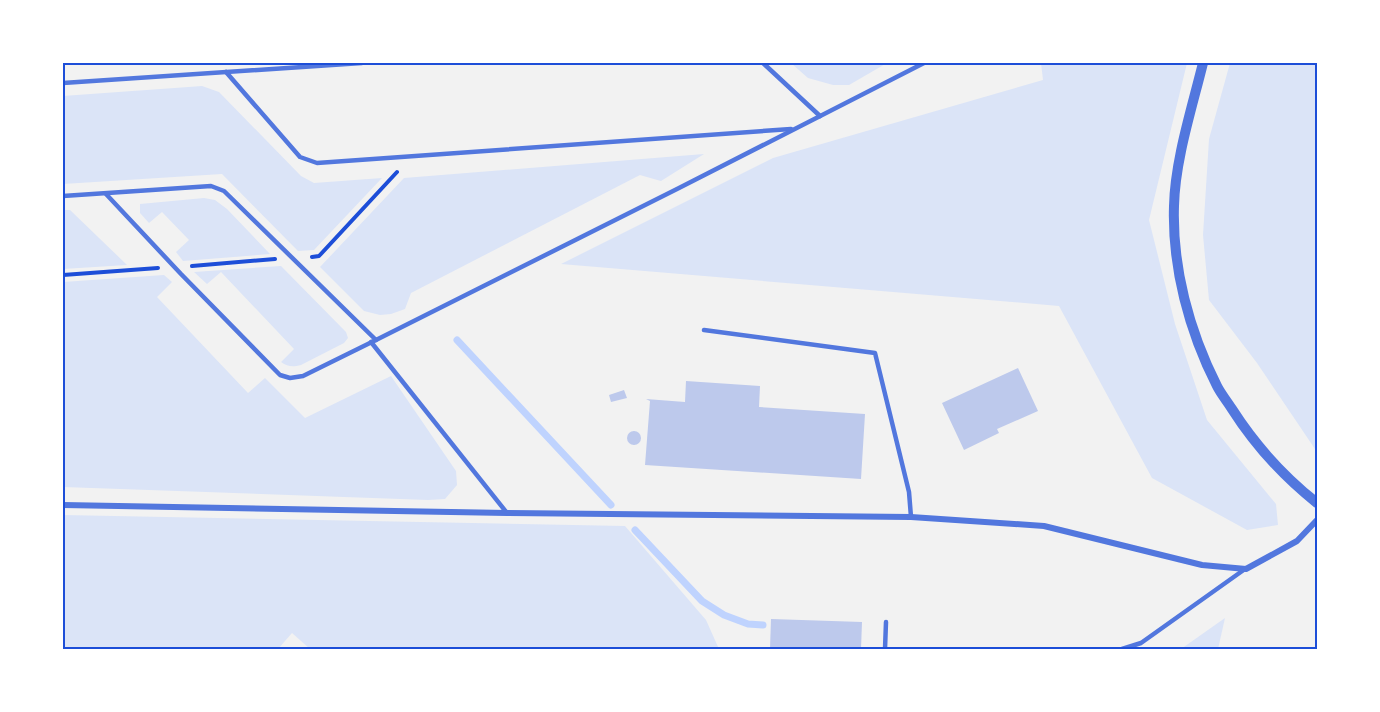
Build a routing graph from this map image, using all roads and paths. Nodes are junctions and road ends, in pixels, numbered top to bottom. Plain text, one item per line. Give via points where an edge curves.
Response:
1 (362, 63) edge
2 (763, 63) edge
3 (924, 63) edge
4 (1203, 63) edge
5 (226, 72) junction
6 (63, 83) edge
7 (820, 116) junction
8 (794, 129) junction
9 (410, 157) junction
10 (106, 194) junction
11 (63, 196) edge
12 (292, 258) junction
13 (174, 267) junction
14 (63, 275) edge
15 (704, 330) dead end
16 (373, 341) junction
17 (1317, 503) edge
18 (63, 505) edge
19 (507, 513) junction
20 (911, 517) junction
21 (1317, 520) edge
22 (1246, 569) junction
23 (886, 622) dead end
24 (885, 649) edge
25 (1122, 649) edge

1 - 5 lane
2 - 7 lane
3 - 7 lane
4 - 17 street via 1179,162 1174,205 1176,253 1184,297 1198,344 1218,387 1276,466
5 - 6 lane
5 - 9 lane via 300,157 317,163
7 - 8 lane
8 - 9 lane
8 - 16 lane
9 - 12 path via 319,256
10 - 11 lane
10 - 12 lane via 211,186 224,190
10 - 13 lane
12 - 13 path
12 - 16 lane
13 - 14 path
13 - 16 lane via 280,375 303,376
15 - 20 lane via 875,353 909,492
16 - 19 lane
18 - 19 street
19 - 20 street
20 - 22 street via 1044,526 1202,565
21 - 22 street via 1297,541
22 - 25 lane via 1141,644
23 - 24 lane

